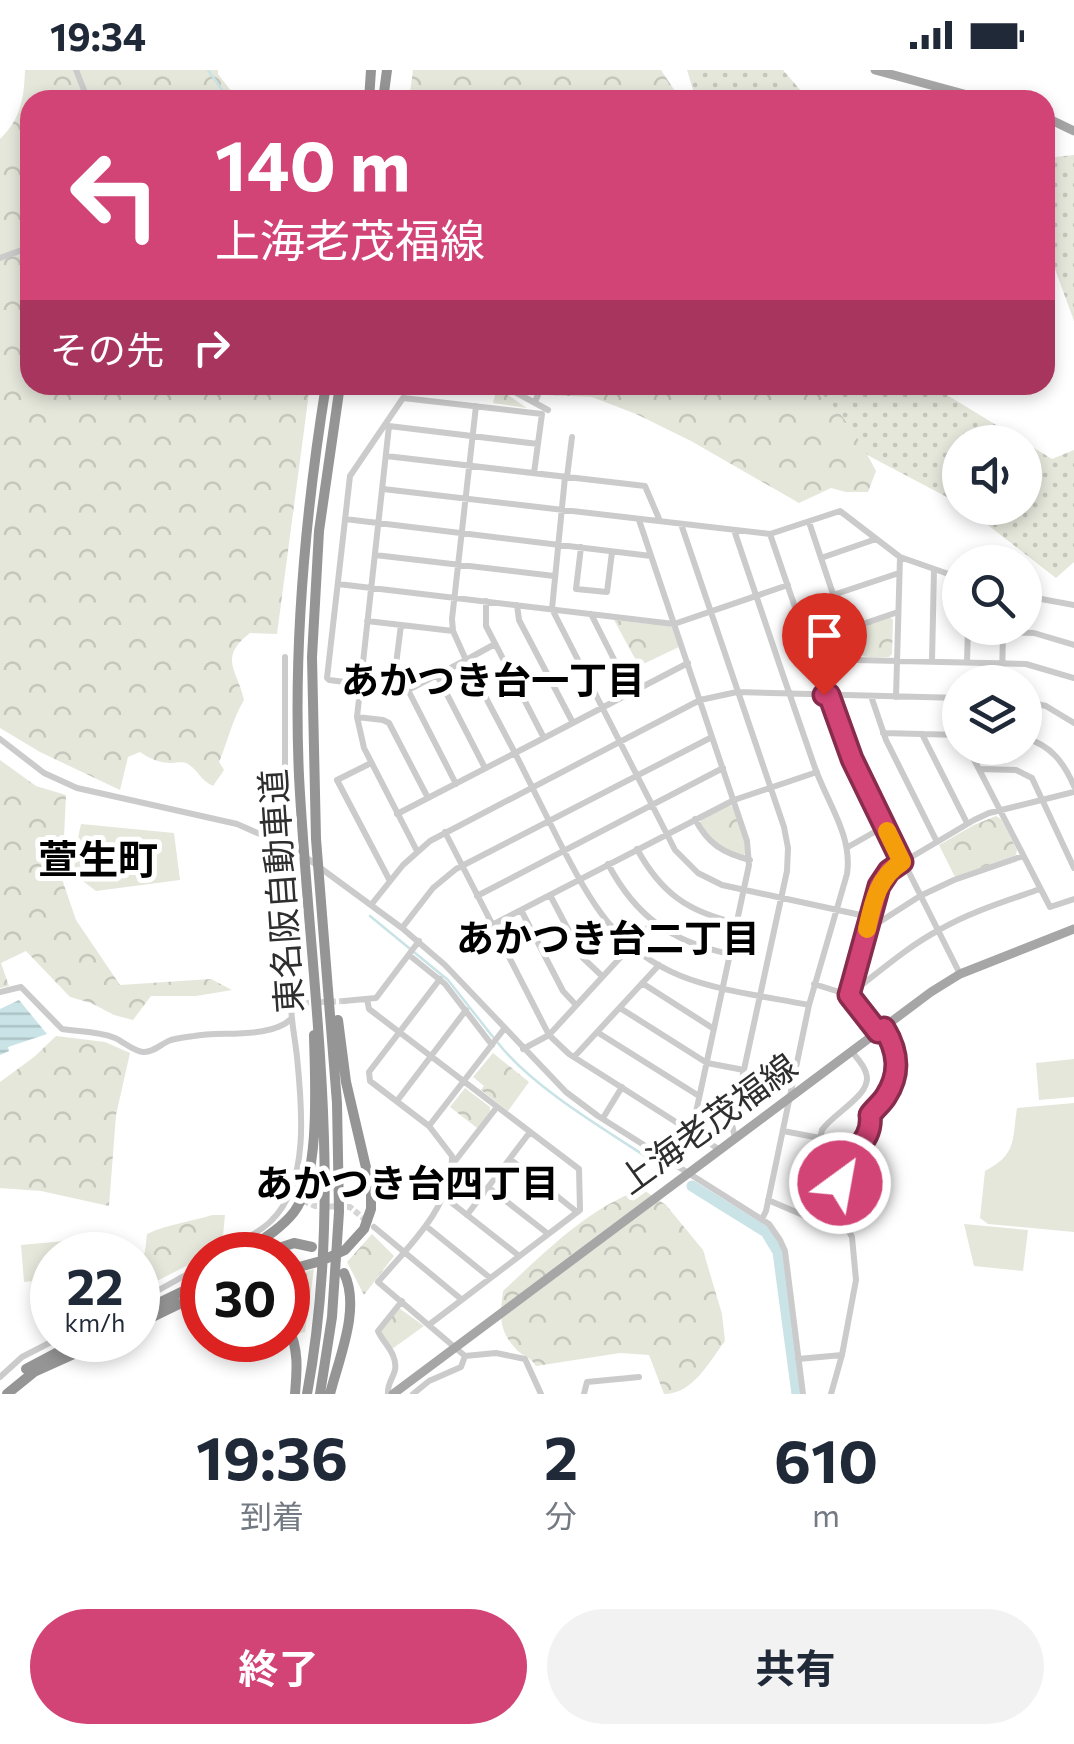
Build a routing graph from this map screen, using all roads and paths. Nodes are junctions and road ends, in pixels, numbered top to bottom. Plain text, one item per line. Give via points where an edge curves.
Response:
1 (875, 70) edge
2 (949, 90) edge
3 (325, 395) edge
4 (339, 395) edge
5 (522, 395) edge
6 (538, 395) edge
7 (535, 402) junction
8 (476, 406) junction
9 (548, 410) dead end
10 (530, 413) junction
11 (387, 425) junction
12 (472, 436) junction
13 (572, 438) dead end
14 (538, 444) junction
15 (386, 456) junction
16 (469, 466) junction
17 (534, 473) junction
18 (566, 477) junction
19 (382, 489) junction
20 (465, 499) junction
21 (562, 511) junction
22 (345, 518) junction
23 (639, 520) junction
24 (660, 522) junction
25 (808, 522) junction
26 (378, 523) junction
27 (680, 524) junction
28 (734, 530) junction
29 (461, 532) junction
30 (770, 534) junction
31 (877, 539) junction
32 (558, 544) junction
33 (581, 547) junction
34 (612, 552) junction
35 (375, 555) junction
36 (652, 556) junction
37 (900, 556) junction
38 (820, 558) junction
39 (458, 564) junction
40 (934, 570) junction
41 (942, 572) edge
42 (899, 573) junction
43 (554, 576) junction
44 (337, 584) junction
45 (788, 585) junction
46 (371, 588) junction
47 (756, 596) junction
48 (833, 596) junction
49 (454, 598) junction
50 (1042, 599) edge
51 (486, 602) junction
52 (517, 605) junction
53 (1074, 605) edge
54 (552, 609) junction
55 (710, 612) junction
56 (898, 612) junction
57 (591, 614) junction
58 (367, 621) junction
59 (674, 624) junction
60 (401, 625) junction
61 (844, 630) junction
62 (453, 631) junction
63 (1042, 635) edge
64 (495, 644) junction
65 (968, 645) edge
66 (1003, 645) edge
67 (1074, 645) edge
68 (285, 658) dead end
69 (812, 658) junction
70 (466, 660) junction
71 (855, 660) junction
72 (897, 660) junction
73 (932, 662) junction
74 (967, 662) junction
75 (688, 663) junction
76 (1002, 663) junction
77 (437, 675) junction
78 (1074, 678) edge
79 (360, 684) junction
80 (393, 688) junction
81 (408, 690) junction
82 (737, 692) junction
83 (631, 693) junction
84 (789, 694) junction
85 (827, 695) junction
86 (871, 696) junction
87 (896, 696) junction
88 (942, 697) edge
89 (700, 700) junction
90 (1042, 706) edge
91 (602, 708) junction
92 (356, 717) junction
93 (573, 723) junction
94 (1074, 723) edge
95 (883, 733) junction
96 (922, 734) junction
97 (942, 735) edge
98 (712, 737) junction
99 (544, 738) junction
100 (0, 740) edge
101 (619, 742) junction
102 (1042, 744) edge
103 (514, 753) junction
104 (371, 763) junction
105 (977, 765) edge
106 (485, 768) junction
107 (722, 768) junction
108 (979, 769) junction
109 (817, 772) junction
110 (636, 776) junction
111 (456, 784) junction
112 (532, 787) junction
113 (770, 788) junction
114 (1074, 789) edge
115 (428, 798) junction
116 (734, 800) junction
117 (1043, 800) junction
118 (651, 805) junction
119 (1000, 810) junction
120 (398, 814) junction
121 (695, 819) junction
122 (549, 821) junction
123 (967, 824) junction
124 (884, 826) junction
125 (445, 832) junction
126 (666, 834) junction
127 (278, 840) junction
128 (937, 842) junction
129 (848, 847) junction
130 (564, 850) junction
131 (636, 850) junction
132 (417, 851) junction
133 (1023, 856) junction
134 (750, 860) junction
135 (902, 862) junction
136 (608, 864) junction
137 (462, 866) junction
138 (1074, 868) edge
139 (578, 879) junction
140 (390, 882) junction
141 (1040, 888) junction
142 (744, 890) junction
143 (550, 894) junction
144 (477, 896) junction
145 (920, 896) junction
146 (781, 898) junction
147 (1074, 899) edge
148 (372, 906) junction
149 (520, 910) junction
150 (836, 910) junction
151 (870, 917) junction
152 (653, 922) junction
153 (737, 923) junction
154 (492, 924) junction
155 (402, 928) junction
156 (1074, 929) edge
157 (938, 930) junction
158 (866, 931) junction
159 (312, 934) junction
160 (324, 935) junction
161 (631, 946) junction
162 (413, 949) junction
163 (730, 954) junction
164 (659, 965) junction
165 (960, 974) junction
166 (602, 976) junction
167 (440, 979) junction
168 (642, 983) junction
169 (814, 984) junction
170 (723, 987) junction
171 (0, 992) edge
172 (760, 995) junction
173 (849, 995) junction
174 (368, 999) junction
175 (344, 1001) tunnel mouth
176 (302, 1003) dead end
177 (809, 1004) junction
178 (576, 1006) junction
179 (620, 1008) junction
180 (466, 1010) junction
181 (290, 1019) junction
182 (504, 1029) junction
183 (714, 1029) junction
184 (881, 1030) junction
185 (400, 1032) junction
186 (597, 1032) junction
187 (549, 1035) junction
188 (494, 1041) junction
189 (523, 1049) junction
190 (852, 1052) junction
191 (431, 1056) junction
192 (574, 1057) junction
193 (707, 1063) junction
194 (744, 1070) junction
195 (464, 1082) junction
196 (622, 1087) junction
197 (700, 1096) junction
198 (789, 1100) junction
199 (396, 1101) junction
200 (497, 1107) junction
201 (602, 1118) junction
202 (430, 1126) junction
203 (692, 1131) junction
204 (783, 1131) junction
205 (530, 1132) junction
206 (820, 1138) junction
207 (736, 1140) junction
208 (722, 1150) junction
209 (510, 1160) junction
210 (815, 1160) junction
211 (452, 1165) junction
212 (842, 1168) junction
213 (690, 1174) junction
214 (488, 1187) junction
215 (443, 1196) junction
216 (768, 1200) junction
217 (577, 1212) junction
218 (467, 1215) junction
219 (762, 1219) junction
220 (426, 1226) junction
221 (374, 1228) tunnel mouth
222 (255, 1232) edge
223 (273, 1232) edge
224 (548, 1234) junction
225 (403, 1253) junction
226 (518, 1255) junction
227 (310, 1264) edge
228 (344, 1273) dead end
229 (489, 1277) junction
230 (461, 1299) junction
231 (402, 1301) junction
232 (430, 1324) junction
233 (456, 1348) junction
234 (30, 1352) edge
235 (842, 1355) junction
236 (465, 1356) junction
237 (798, 1359) junction
238 (39, 1362) edge
239 (56, 1362) edge
240 (297, 1362) edge
241 (0, 1377) edge
242 (639, 1377) dead end
243 (389, 1392) edge
244 (0, 1393) edge
245 (8, 1394) edge
246 (295, 1394) edge
247 (307, 1394) edge
248 (320, 1394) edge
249 (330, 1394) edge
250 (413, 1394) edge
251 (541, 1394) edge
252 (584, 1394) edge
253 (803, 1394) edge
254 (831, 1394) edge

1 - 2 main road
3 - 159 highway, 東名阪自動車道 via 298,623
4 - 160 highway, 東名阪自動車道 via 314,594 312,716
5 - 7 street
6 - 7 street
7 - 9 street
7 - 10 street
8 - 10 street
8 - 11 street via 403,398
8 - 12 street
10 - 14 street via 542,414
11 - 12 street
11 - 15 street
11 - 22 street via 350,476
12 - 14 street
12 - 16 street
13 - 18 street
14 - 17 street
15 - 16 street
15 - 19 street
16 - 17 street
16 - 20 street
17 - 18 street
18 - 21 street
18 - 24 street via 645,486
19 - 20 street
19 - 26 street
20 - 21 street
20 - 29 street
21 - 23 street
21 - 32 street
22 - 26 street
22 - 44 street
23 - 24 street
23 - 36 street
24 - 27 street
25 - 30 street
25 - 31 street via 840,512
25 - 38 street
26 - 29 street
26 - 35 street
27 - 28 street
27 - 55 street
28 - 30 street
28 - 47 street
29 - 32 street
29 - 39 street
30 - 45 street
31 - 37 street
31 - 38 street
32 - 33 street
32 - 43 street
33 - 34 street
33 - 34 street via 576,589 606,592
34 - 36 street
35 - 39 street
35 - 46 street
36 - 59 street
37 - 40 street
37 - 42 street
38 - 48 street
39 - 43 street
39 - 49 street
40 - 41 street
40 - 73 street
42 - 48 street
42 - 56 street
43 - 54 street
44 - 46 street
44 - 79 street via 326,678
45 - 47 street
45 - 69 street
46 - 49 street
46 - 58 street
47 - 55 street
47 - 84 street
48 - 61 street
49 - 51 street
49 - 62 street
50 - 53 street
51 - 52 street
51 - 64 street via 486,626
52 - 54 street
52 - 93 street
54 - 57 street
54 - 91 street
55 - 59 street
55 - 82 street
56 - 61 street
56 - 72 street
57 - 59 street
57 - 83 street
58 - 60 street
58 - 79 street
59 - 75 street
60 - 62 street
60 - 80 street
61 - 71 street
62 - 70 street
63 - 67 street
64 - 70 street
64 - 99 street
65 - 74 street
66 - 76 street
68 - 127 street
69 - 71 street
69 - 85 street
70 - 77 street
70 - 103 street
71 - 72 street
72 - 73 street
72 - 87 street
73 - 74 street
74 - 76 street
75 - 83 street
75 - 89 street
76 - 78 street
77 - 81 street
77 - 106 street
79 - 80 street
79 - 92 street
80 - 81 street
81 - 111 street
82 - 84 street
82 - 89 street
82 - 113 street
83 - 91 street
84 - 85 street
84 - 109 street
85 - 86 street
85 - 124 street
86 - 87 street
86 - 95 street
87 - 88 street
89 - 98 street
89 - 101 street
90 - 94 street
91 - 93 street
91 - 101 street
92 - 104 street
92 - 115 street via 388,723
93 - 99 street
95 - 96 street
95 - 128 street
96 - 97 street
96 - 123 street
98 - 107 street
98 - 110 street
99 - 103 street
100 - 127 street via 77,788 237,824
101 - 110 street
101 - 112 street
102 - 114 street via 1056,755
103 - 106 street
103 - 112 street
104 - 120 street
104 - 140 street via 337,780
105 - 108 street
106 - 111 street
107 - 116 street
107 - 118 street
108 - 117 street via 1025,774
108 - 119 street
109 - 113 street
109 - 129 street
110 - 118 street
110 - 122 street
111 - 115 street
112 - 122 street
112 - 125 street
113 - 116 street
113 - 146 street via 788,848
114 - 117 street
115 - 120 street
116 - 121 street
116 - 134 street
117 - 119 street
117 - 138 street
118 - 126 street
118 - 130 street
119 - 123 street
119 - 133 street
120 - 132 street
121 - 126 street
121 - 134 street via 719,849
122 - 130 street
122 - 137 street
123 - 128 street
124 - 129 street
124 - 135 street
125 - 132 street
125 - 137 street
126 - 131 street
126 - 142 street via 698,873
127 - 148 street
128 - 135 street
129 - 150 street
130 - 139 street
130 - 144 street
131 - 136 street
131 - 153 street via 670,894
132 - 140 street
133 - 141 street
133 - 145 street
134 - 142 street
135 - 145 street
135 - 151 street via 882,881
136 - 139 street
136 - 152 street
137 - 144 street
137 - 155 street via 433,888
139 - 143 street
139 - 161 street
140 - 148 street
141 - 147 street via 1050,907
141 - 157 street
142 - 146 street
142 - 153 street
143 - 149 street
143 - 166 street via 584,961
144 - 154 street
145 - 157 street
145 - 158 street
146 - 150 street
146 - 172 street
148 - 155 street
149 - 154 street
149 - 178 street
150 - 151 street
150 - 169 street
151 - 158 street
152 - 161 street
152 - 163 street via 688,943
153 - 163 street
154 - 187 street
155 - 162 street
156 - 165 main road, 上海老茂福線
157 - 165 street
157 - 173 street
158 - 173 street
159 - 223 highway via 308,1179 293,1213
159 - 247 highway, 東名阪自動車道 via 326,1212
160 - 227 highway via 372,1199 369,1220 345,1250
160 - 248 highway, 東名阪自動車道 via 339,1212
161 - 164 street
161 - 166 street
162 - 167 street
162 - 174 street via 376,998
162 - 182 street via 445,965
163 - 170 street
164 - 168 street
164 - 170 street
165 - 184 main road, 上海老茂福線
166 - 178 street
167 - 180 street
167 - 185 street
168 - 179 street
168 - 183 street
169 - 173 street
169 - 177 street
170 - 172 street
170 - 183 street
171 - 181 street via 22,987 62,1030 91,1031 142,1052 182,1038 267,1032
172 - 177 street
172 - 194 street
173 - 184 street
174 - 175 street
174 - 185 street via 370,1009
176 - 181 street via 291,1002
177 - 198 street
178 - 187 street
179 - 186 street
179 - 193 street
180 - 188 street
180 - 191 street
181 - 222 street via 301,1123 293,1195
182 - 188 street
182 - 189 street
183 - 193 street
184 - 190 main road, 上海老茂福線
184 - 212 street via 891,1039 898,1070 870,1115 864,1145
185 - 191 street
185 - 199 street via 369,1072
186 - 192 street
186 - 197 street
187 - 189 street
187 - 192 street
188 - 195 street
189 - 201 street
190 - 198 main road, 上海老茂福線
190 - 206 street via 867,1084 828,1120
191 - 195 street
191 - 199 street
192 - 196 street
193 - 194 street
193 - 197 street
194 - 207 street via 732,1125
195 - 200 street
195 - 202 street
196 - 201 street
196 - 203 street
197 - 203 street
198 - 204 street
198 - 207 main road, 上海老茂福線
199 - 202 street
200 - 205 street
200 - 211 street
201 - 213 street
202 - 211 street
203 - 208 street
204 - 206 street
204 - 216 street
205 - 209 street
205 - 217 street via 579,1169
206 - 210 street
207 - 208 main road, 上海老茂福線
208 - 213 main road, 上海老茂福線
209 - 214 street
209 - 217 street
210 - 212 street
210 - 216 street via 804,1216
211 - 215 street
212 - 235 street via 836,1205 852,1237 856,1280
213 - 219 street
213 - 233 main road, 上海老茂福線
214 - 218 street
214 - 224 street
215 - 218 street
215 - 220 street
216 - 219 street
217 - 224 street
218 - 226 street
219 - 237 street via 784,1251
220 - 225 street
220 - 229 street
221 - 225 street
224 - 226 street
225 - 230 street
225 - 231 street via 378,1282
226 - 229 street
228 - 249 highway via 350,1315
229 - 230 street
230 - 232 street
231 - 232 street
231 - 243 street via 378,1331 396,1365
232 - 233 street
233 - 236 street
233 - 243 main road, 上海老茂福線
234 - 241 street
235 - 237 street
235 - 254 street
236 - 250 street via 461,1367
236 - 251 street via 525,1359
237 - 253 street
238 - 244 highway
239 - 245 highway
240 - 246 highway
242 - 252 street via 588,1382

